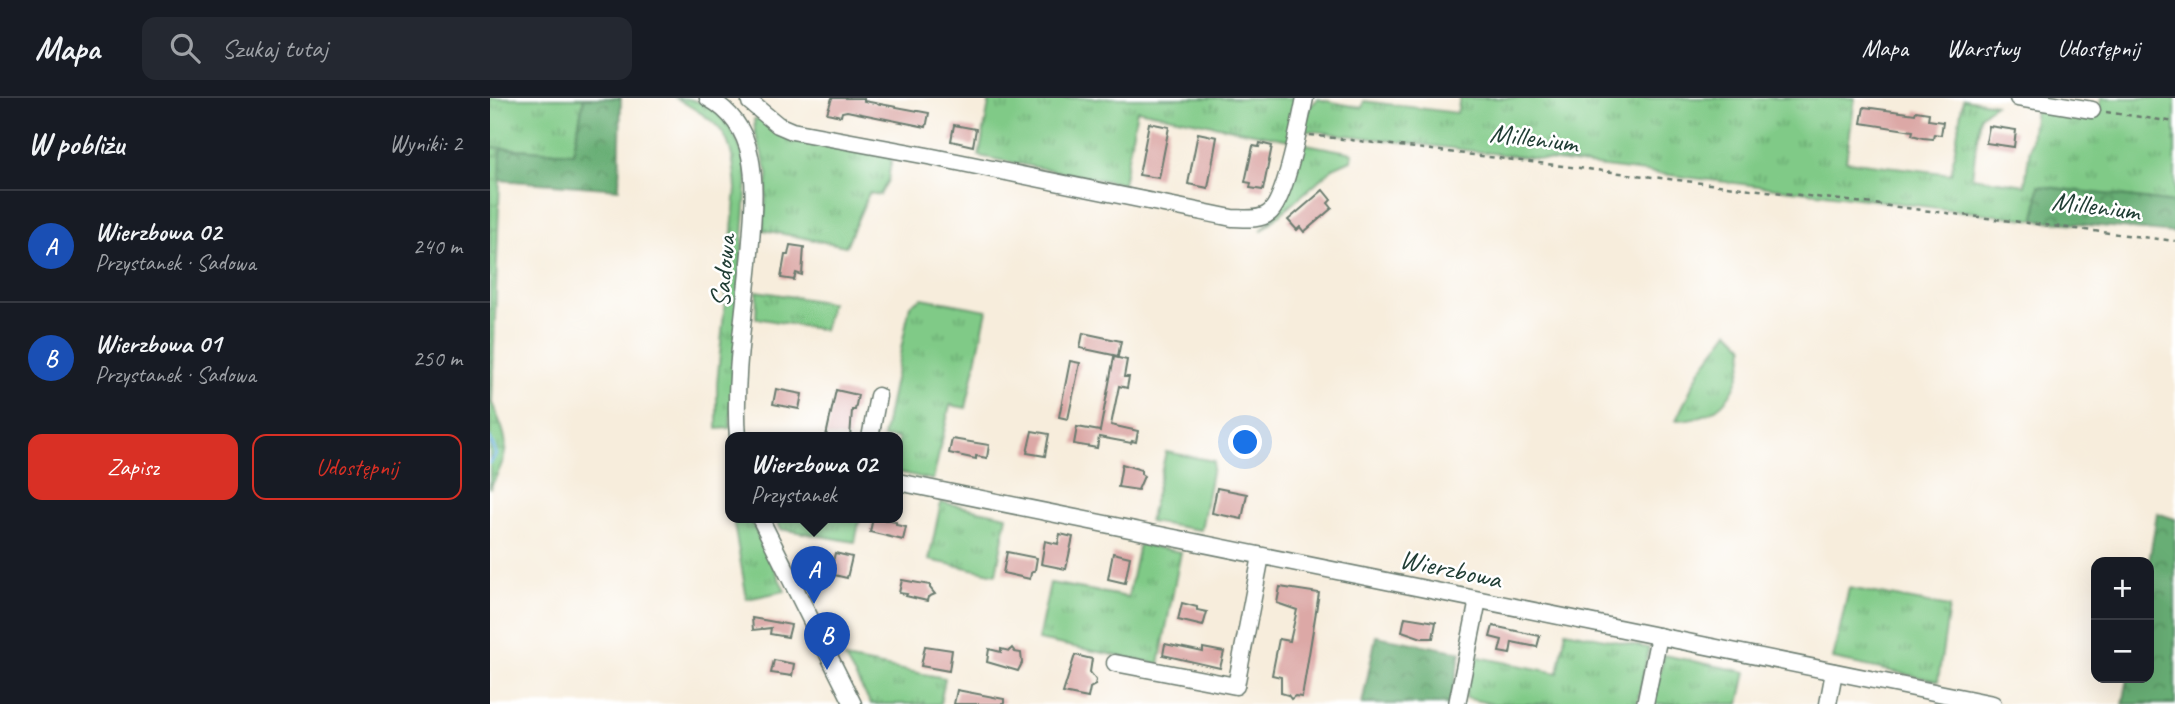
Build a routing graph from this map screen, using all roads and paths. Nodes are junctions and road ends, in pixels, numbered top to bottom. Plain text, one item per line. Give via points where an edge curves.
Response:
1 (708, 98) edge
2 (1305, 98) edge
3 (2018, 98) edge
4 (752, 100) edge
5 (2092, 110) joint
6 (729, 114) junction
7 (2175, 122) edge
8 (1298, 133) junction
9 (2175, 241) edge
10 (878, 396) dead end
11 (738, 432) edge
12 (871, 432) edge
13 (903, 483) edge
14 (762, 523) edge
15 (1261, 556) junction
16 (1478, 600) junction
17 (1659, 636) junction
18 (1115, 663) dead end
19 (1834, 671) junction
20 (853, 704) edge
21 (1457, 704) edge
22 (1645, 704) edge
23 (1828, 704) edge
24 (1993, 704) edge

1 - 6 street
2 - 8 street
3 - 5 street
4 - 6 street
4 - 8 street via 778,125 792,131 1231,218 1251,219 1271,212
5 - 7 path
6 - 11 street, Sadowa via 747,146 754,187
8 - 9 path, Millenium
10 - 12 street
13 - 15 street, Wierzbowa
14 - 20 street
15 - 16 street, Wierzbowa
15 - 18 street via 1236,686
16 - 17 street, Wierzbowa
16 - 21 street
17 - 19 street, Wierzbowa
17 - 22 street
19 - 23 street
19 - 24 street, Wierzbowa

